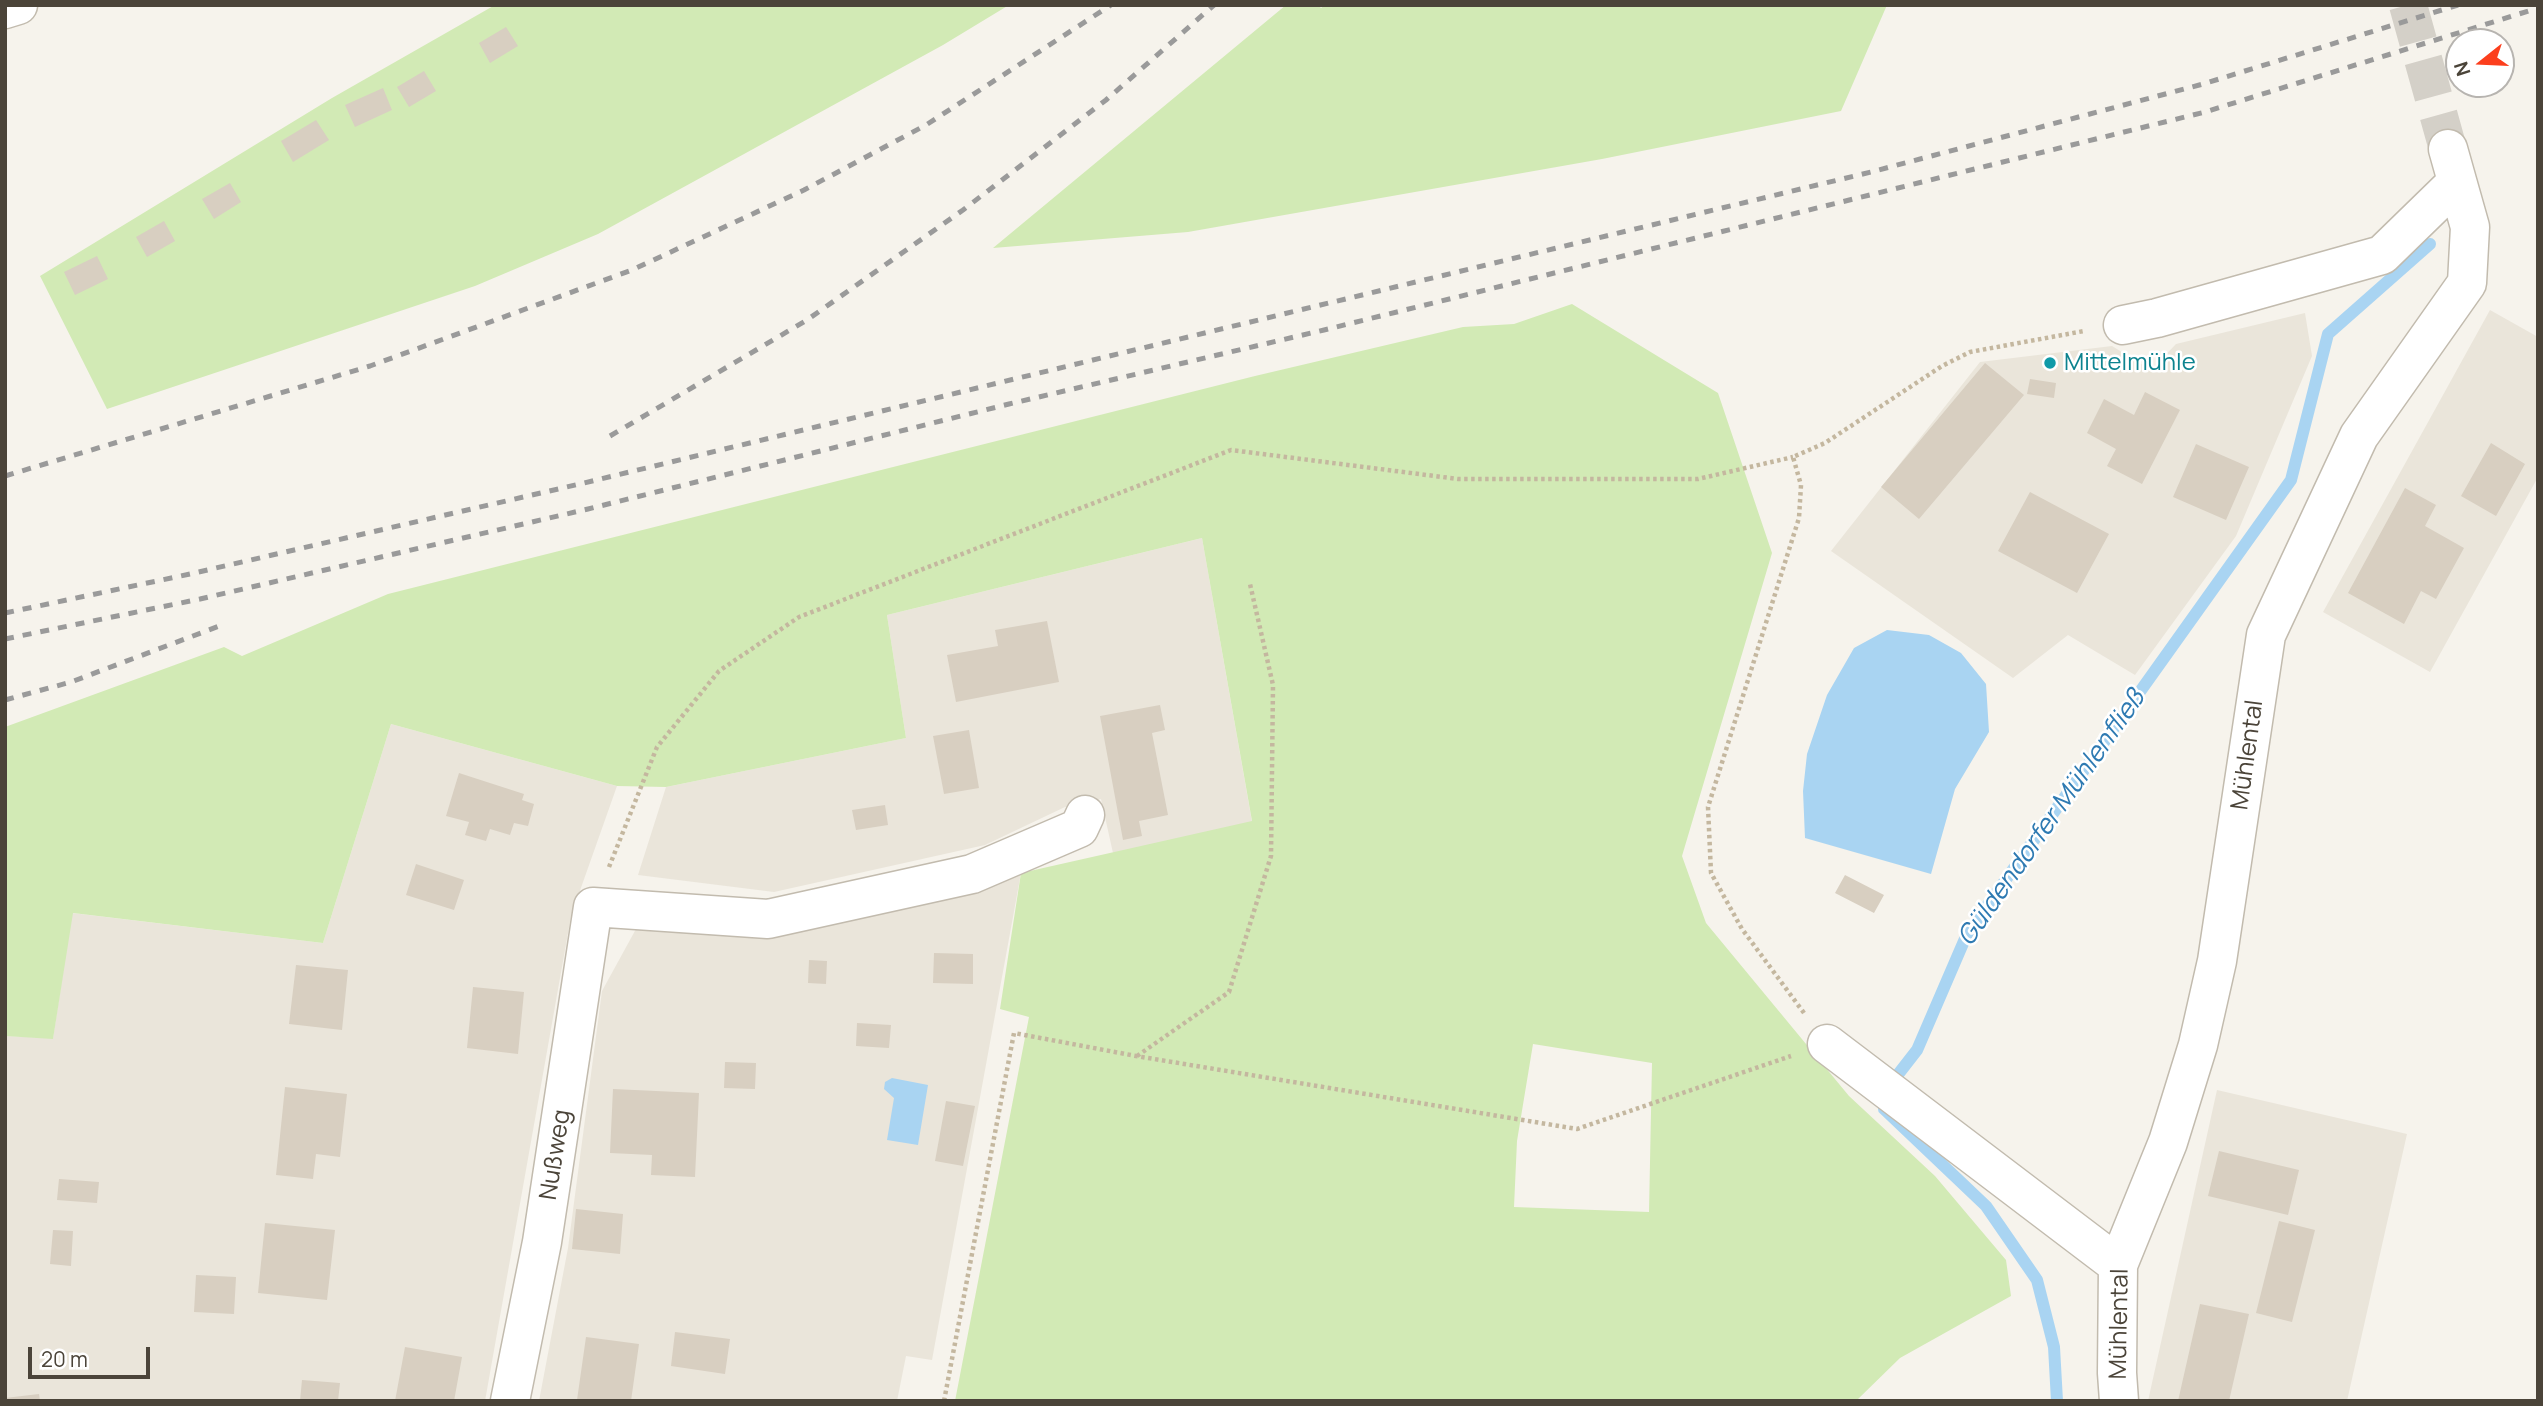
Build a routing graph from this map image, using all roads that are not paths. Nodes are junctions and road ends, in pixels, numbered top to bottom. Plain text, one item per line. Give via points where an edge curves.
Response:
1 (18, 5) edge
2 (5, 9) edge
3 (2123, 325) road end
4 (1085, 816) dead end
5 (1827, 1044) road end
6 (2118, 1265) junction
7 (510, 1401) edge
8 (2119, 1401) edge

1 - 2 street
3 - 6 street, Mühlental via 2382,255 2452,166 2470,227 2468,283 2359,436 2266,635 2217,961 2203,1021 2168,1142
4 - 7 street, Nußweg via 1079,828 972,874 768,919 593,907 542,1242
5 - 6 street
6 - 8 street, Mühlental

